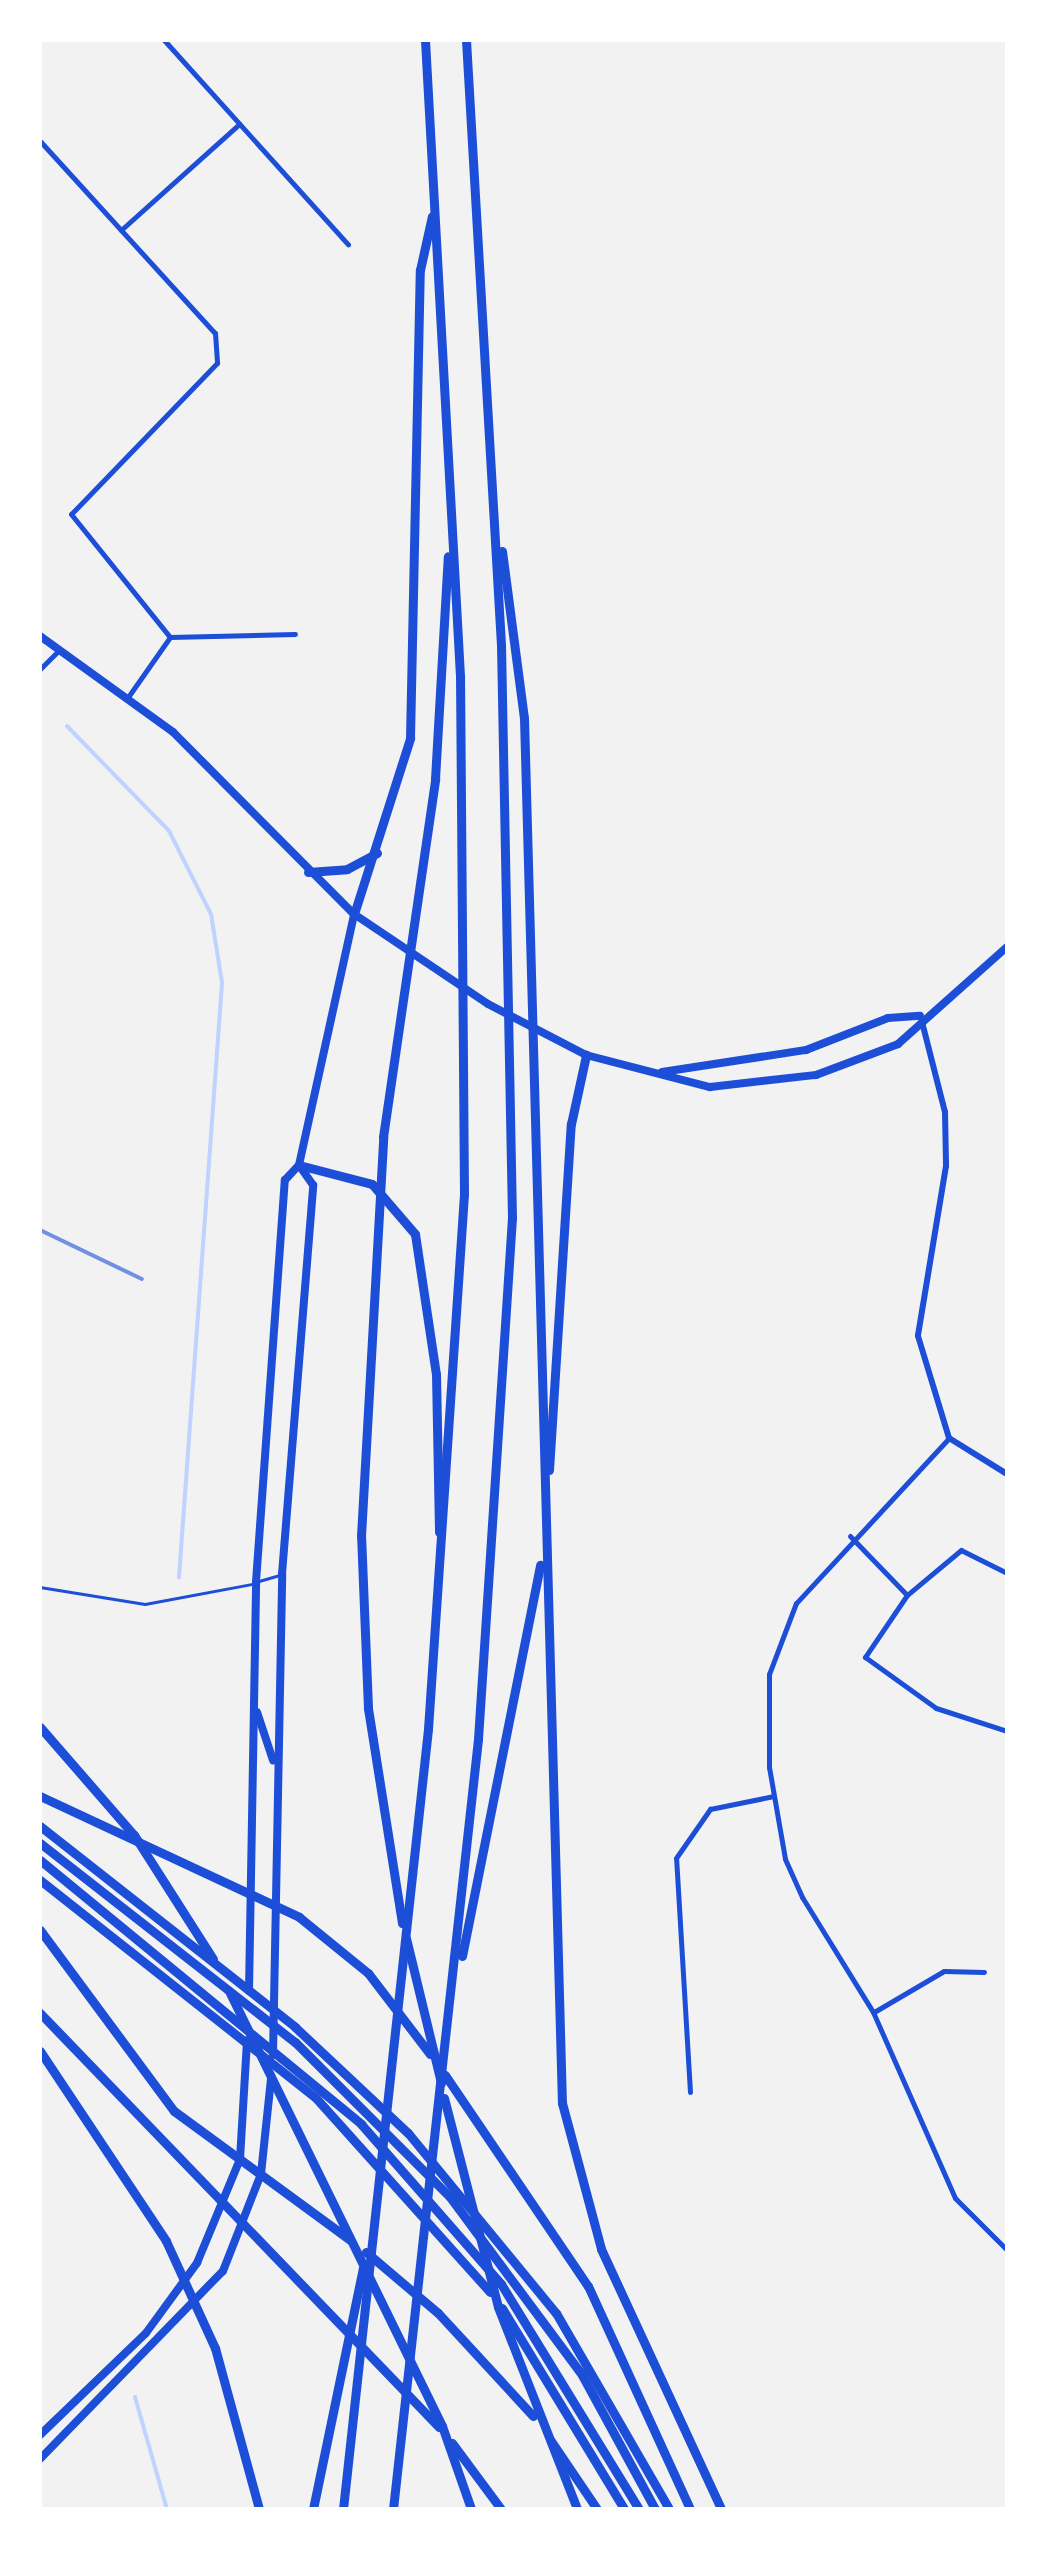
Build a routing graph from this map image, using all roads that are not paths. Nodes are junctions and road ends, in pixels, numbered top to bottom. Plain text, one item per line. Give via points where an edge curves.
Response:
1 (164, 40) edge
2 (425, 40) edge
3 (466, 40) edge
4 (239, 124) junction
5 (40, 141) edge
6 (435, 204) junction
7 (121, 230) junction
8 (348, 244) dead end
9 (495, 498) junction
10 (451, 514) junction
11 (295, 634) dead end
12 (40, 636) edge
13 (170, 637) junction
14 (59, 650) junction
15 (40, 668) edge
16 (128, 697) junction
17 (379, 851) junction
18 (308, 872) junction
19 (354, 914) junction
20 (1007, 932) edge
21 (1006, 947) edge
22 (920, 1016) junction
23 (586, 1055) junction
24 (662, 1072) junction
25 (299, 1165) junction
26 (949, 1438) junction
27 (1007, 1474) edge
28 (849, 1536) junction
29 (440, 1570) junction
30 (1007, 1573) edge
31 (282, 1574) junction
32 (256, 1582) junction
33 (40, 1588) edge
34 (907, 1594) junction
35 (255, 1709) junction
36 (40, 1727) edge
37 (1007, 1731) edge
38 (277, 1779) junction
39 (40, 1796) edge
40 (774, 1796) junction
41 (40, 1826) edge
42 (40, 1843) edge
43 (40, 1860) edge
44 (40, 1880) edge
45 (251, 1892) junction
46 (274, 1902) junction
47 (40, 1930) edge
48 (984, 1972) dead end
49 (456, 1975) junction
50 (873, 2012) junction
51 (40, 2013) edge
52 (40, 2051) edge
53 (690, 2092) dead end
54 (240, 2159) junction
55 (261, 2174) junction
56 (370, 2240) junction
57 (1007, 2250) edge
58 (40, 2434) edge
59 (40, 2459) edge
60 (259, 2509) edge
61 (314, 2509) edge
62 (343, 2509) edge
63 (393, 2509) edge
64 (471, 2509) edge
65 (501, 2509) edge
66 (577, 2509) edge
67 (597, 2509) edge
68 (624, 2509) edge
69 (639, 2509) edge
70 (655, 2509) edge
71 (670, 2509) edge
72 (690, 2509) edge
73 (722, 2509) edge

1 - 4 street
2 - 6 highway
3 - 9 highway
4 - 7 street
4 - 8 street
5 - 7 street
6 - 10 highway
6 - 17 highway via 420,270 413,712
7 - 13 street via 215,333 217,363 71,514
9 - 49 highway via 508,957 507,1362
9 - 73 highway via 524,718 555,2040 574,2166 601,2248
10 - 29 highway via 467,1052
10 - 66 highway via 435,779 383,1137 361,1572 375,1771 486,2266
11 - 13 street
12 - 14 main road
13 - 16 street
14 - 15 street
14 - 16 main road
16 - 18 main road via 216,771
17 - 18 highway via 347,870
17 - 19 highway
18 - 19 main road
19 - 23 main road via 488,1004
19 - 25 main road
20 - 21 main road
21 - 22 main road
22 - 24 main road via 806,1050
22 - 24 main road via 898,1044 816,1075 710,1086
22 - 26 street via 945,1112 946,1166 918,1336
23 - 24 main road
23 - 49 highway via 572,1107 541,1558
25 - 29 highway via 372,1184 415,1234 436,1374
25 - 31 main road via 313,1185
25 - 32 main road via 284,1180
26 - 27 street
26 - 28 street
28 - 34 street
28 - 40 street via 796,1603 770,1674
29 - 56 highway
30 - 34 street via 961,1550
31 - 32 lane
31 - 38 main road
32 - 33 lane via 218,1597 145,1604
32 - 35 main road
34 - 37 street via 865,1657 936,1708
35 - 38 main road
35 - 45 main road
36 - 64 highway via 134,1836 200,1936 442,2426
38 - 46 main road
39 - 45 highway
40 - 50 street via 785,1859
40 - 53 street via 710,1809 676,1858
41 - 71 highway via 295,2027 408,2133 511,2252 592,2369
42 - 70 highway via 295,2042 493,2248 582,2376
43 - 69 highway via 296,2062 501,2284
44 - 68 highway via 294,2079 478,2275
45 - 46 highway
45 - 54 main road
46 - 55 main road via 274,2034
46 - 72 highway via 378,1984 520,2178 609,2325
47 - 54 highway via 174,2112
48 - 50 street via 944,1971
49 - 63 highway
50 - 57 street via 955,2198
51 - 65 highway via 388,2370
52 - 60 highway via 166,2241 215,2348
54 - 55 highway
54 - 58 main road via 176,2295
55 - 59 main road via 237,2246 209,2292
55 - 67 highway via 451,2326 523,2403
56 - 61 highway
56 - 62 highway

